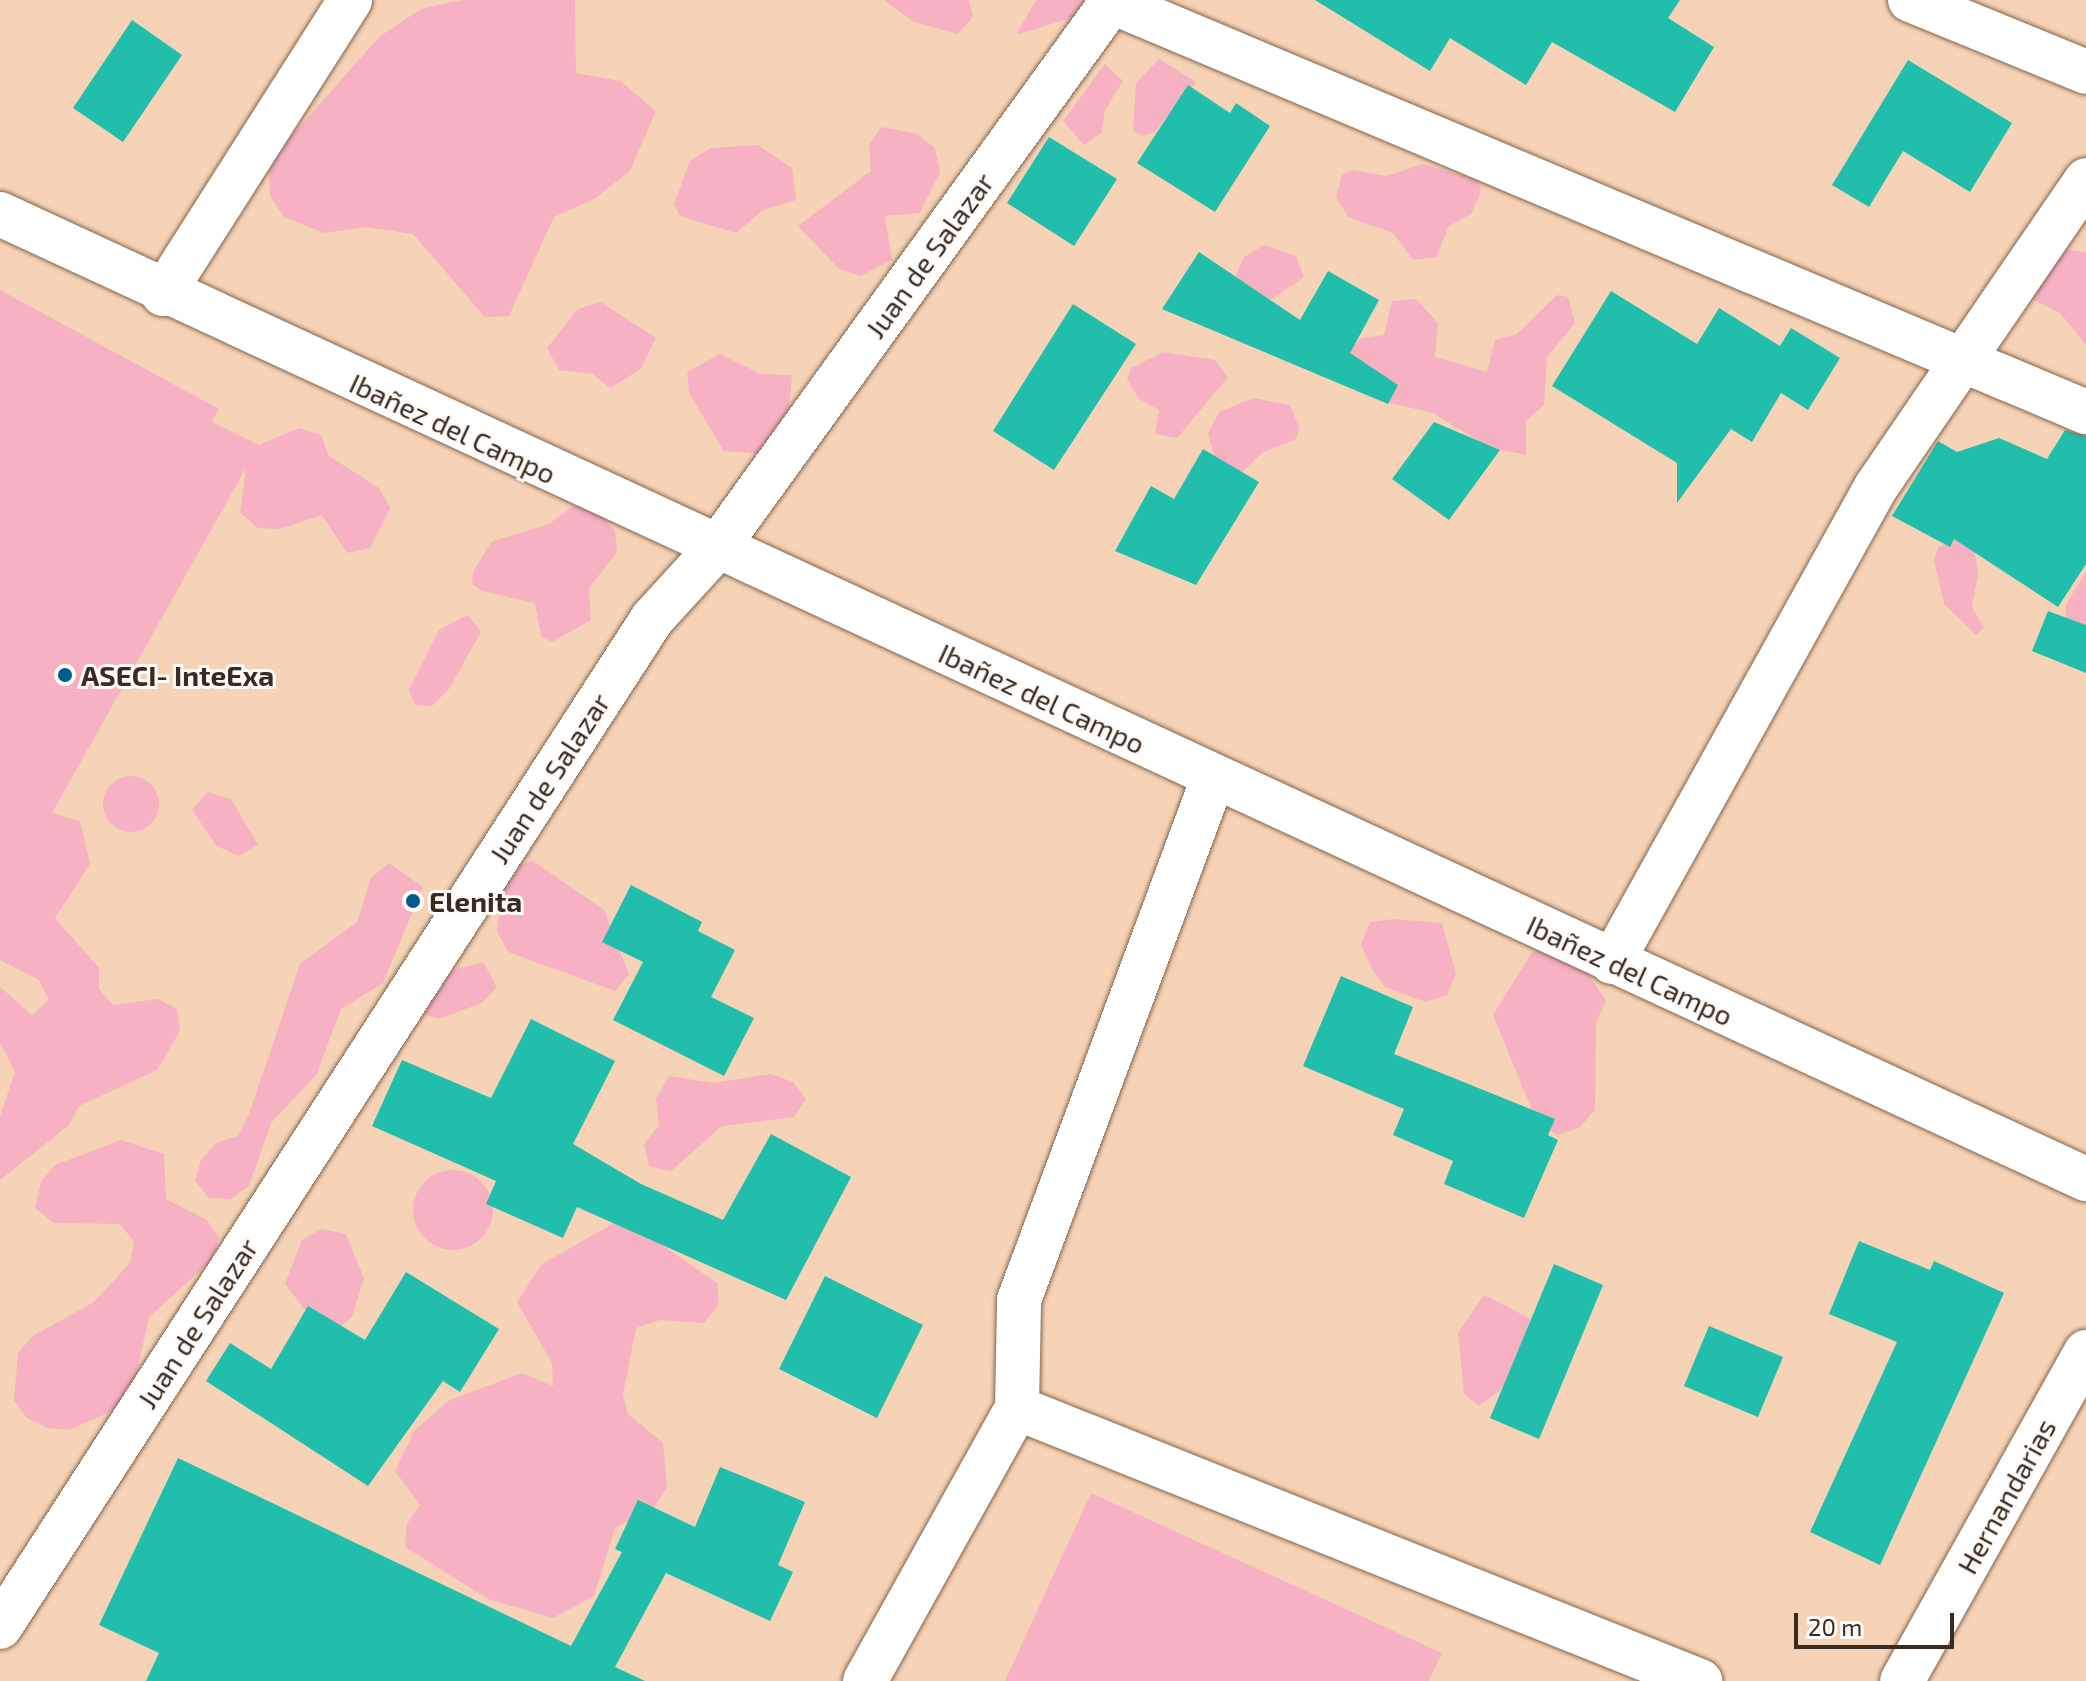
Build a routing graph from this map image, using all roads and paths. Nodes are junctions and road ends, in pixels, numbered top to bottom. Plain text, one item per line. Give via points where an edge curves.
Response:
1 (350, 0) edge
2 (1910, 0) edge
3 (1112, 1) edge
4 (2086, 72) edge
5 (2086, 180) edge
6 (0, 214) edge
7 (163, 294) junction
8 (1963, 360) junction
9 (2086, 412) edge
10 (716, 549) junction
11 (1214, 776) junction
12 (1612, 962) junction
13 (2086, 1179) edge
14 (2086, 1352) edge
15 (1017, 1408) junction
16 (0, 1627) edge
17 (865, 1681) edge
18 (1700, 1681) edge
19 (1902, 1681) edge

1 - 7 street
2 - 4 street
3 - 8 street
3 - 10 street, Juan de Salazar
5 - 8 street
6 - 7 street, Ibañez del Campo
7 - 10 street, Ibañez del Campo
8 - 9 street
8 - 12 street via 1839,549
10 - 11 street, Ibañez del Campo
10 - 16 street, Juan de Salazar via 652,619
11 - 12 street, Ibañez del Campo
11 - 15 street via 1019,1300
12 - 13 street, Ibañez del Campo
14 - 19 street, Hernandarias
15 - 17 street
15 - 18 street

